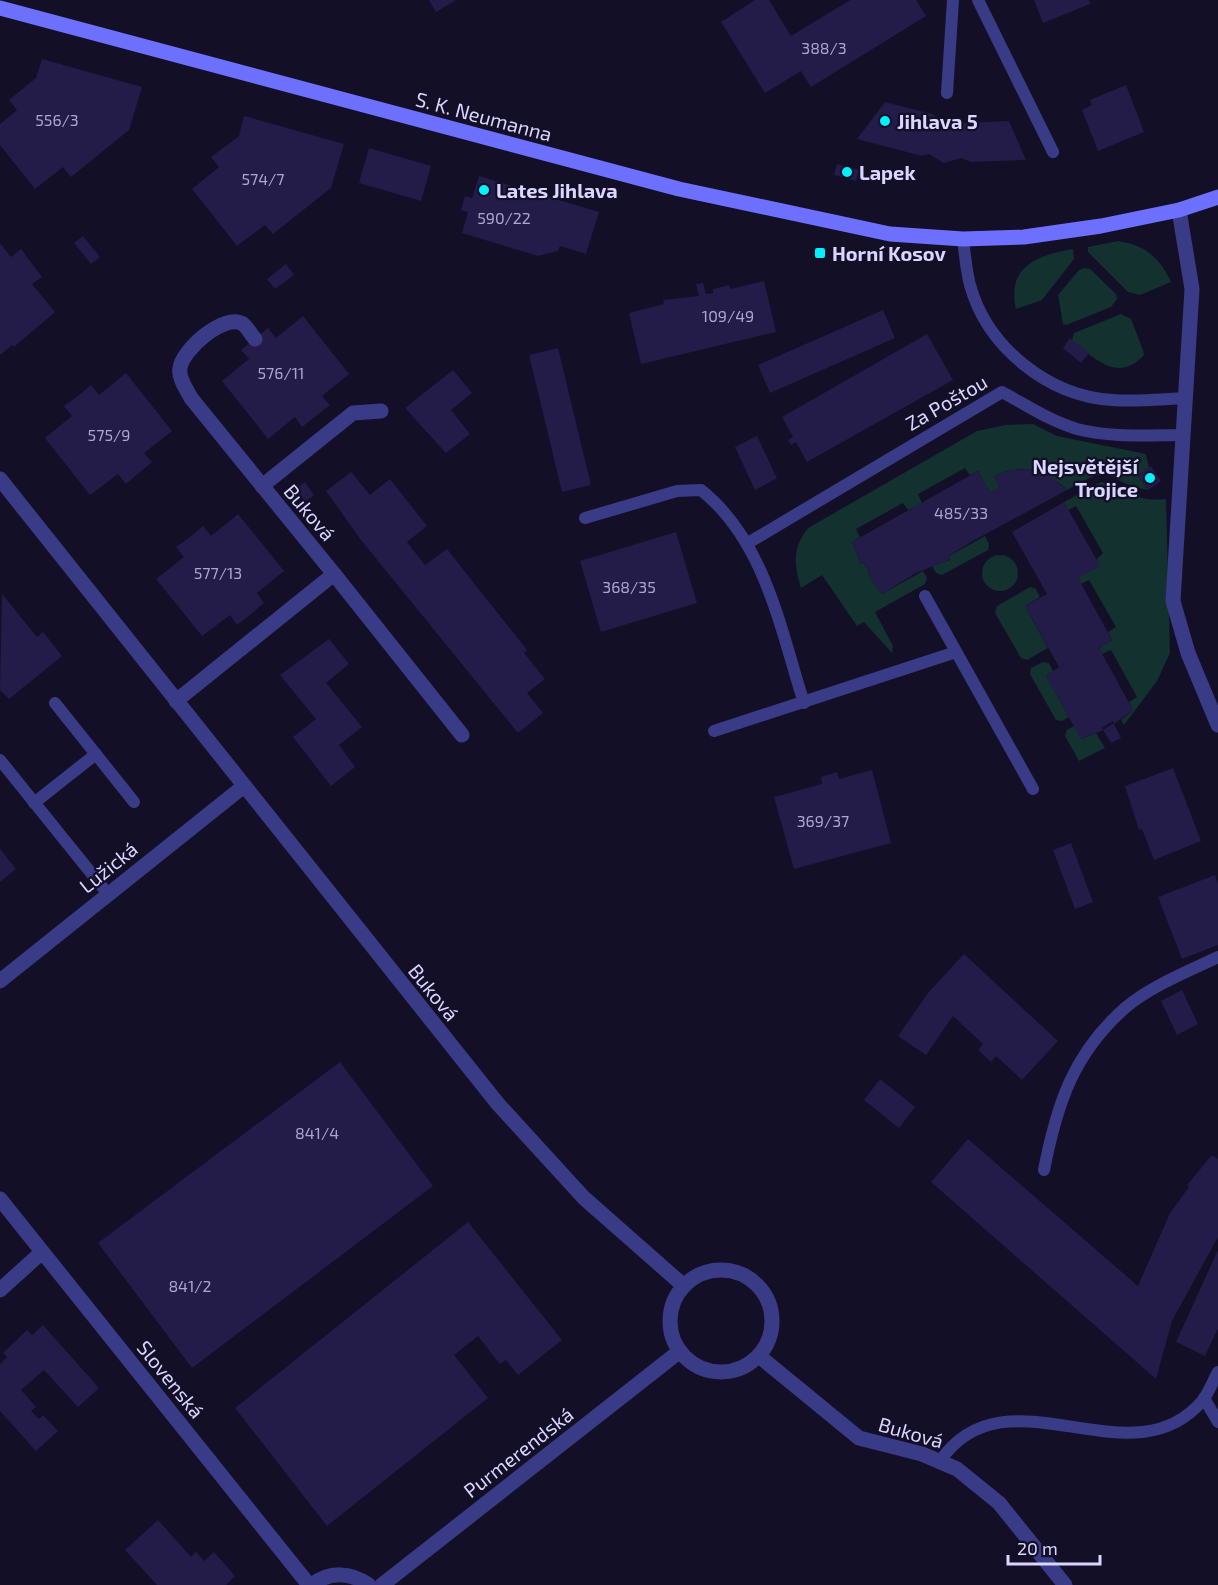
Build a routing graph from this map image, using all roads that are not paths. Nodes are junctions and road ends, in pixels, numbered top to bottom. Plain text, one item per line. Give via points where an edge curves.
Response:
1 (953, 0) edge
2 (978, 0) edge
3 (0, 8) edge
4 (947, 93) dead end
5 (1053, 152) dead end
6 (1218, 197) edge
7 (1179, 210) junction
8 (963, 239) junction
9 (255, 339) dead end
10 (1186, 398) junction
11 (381, 411) dead end
12 (1183, 435) junction
13 (0, 479) edge
14 (262, 486) junction
15 (585, 518) dead end
16 (748, 543) junction
17 (334, 574) junction
18 (925, 596) dead end
19 (956, 652) junction
20 (176, 701) junction
21 (804, 703) junction
22 (55, 704) dead end
23 (1218, 724) edge
24 (714, 731) dead end
25 (462, 735) dead end
26 (96, 754) junction
27 (0, 760) edge
28 (244, 786) junction
29 (1033, 789) dead end
30 (134, 802) dead end
31 (34, 803) junction
32 (108, 894) junction
33 (1218, 957) edge
34 (0, 981) edge
35 (1044, 1170) dead end
36 (0, 1199) edge
37 (42, 1252) junction
38 (684, 1286) junction
39 (0, 1290) edge
40 (680, 1351) junction
41 (759, 1356) junction
42 (1218, 1372) edge
43 (1204, 1398) junction
44 (1218, 1422) edge
45 (940, 1461) junction
46 (310, 1585) edge
47 (369, 1585) edge
48 (382, 1585) edge
49 (1065, 1585) edge

1 - 4 lane
2 - 5 lane
3 - 8 street, S. K. Neumanna via 679,189 890,234
6 - 7 street
7 - 8 street via 1024,237
7 - 10 street via 1192,289
8 - 10 lane via 970,285 981,312 999,340 1036,375 1089,397
9 - 14 street, Buková via 243,325 228,322 188,352 180,368 191,398
10 - 12 street
11 - 14 street, Buková via 353,413
12 - 16 lane, Za Poštou via 1123,435 1078,429 1002,392
12 - 23 street via 1173,601 1188,653
13 - 20 street, Buková
14 - 17 street, Buková
15 - 16 lane via 677,491 701,490 726,512
16 - 21 lane via 766,583
17 - 20 street
17 - 25 street, Buková
18 - 19 lane
19 - 21 lane
19 - 29 lane
20 - 28 street, Buková
21 - 24 lane
22 - 26 lane
26 - 30 lane
26 - 31 lane
27 - 31 lane
28 - 32 street, Lužická
28 - 38 street, Buková via 426,1016 531,1141 608,1221
31 - 32 lane
32 - 34 street, Lužická
33 - 35 lane via 1126,1007 1093,1041 1062,1094
36 - 37 street, Slovenská
37 - 39 street
37 - 46 street, Slovenská
38 - 40 street via 676,1298 670,1325
38 - 41 street via 709,1271 739,1273 752,1280 771,1308 768,1342
40 - 41 street via 697,1365 718,1372 747,1366
40 - 48 street, Purmerendská
41 - 45 street, Buková via 859,1438
42 - 43 lane
43 - 44 lane
43 - 45 lane via 1168,1426 1138,1434 1030,1421 995,1422 959,1438
45 - 49 street, Buková via 957,1468 999,1503
46 - 47 street via 339,1574

